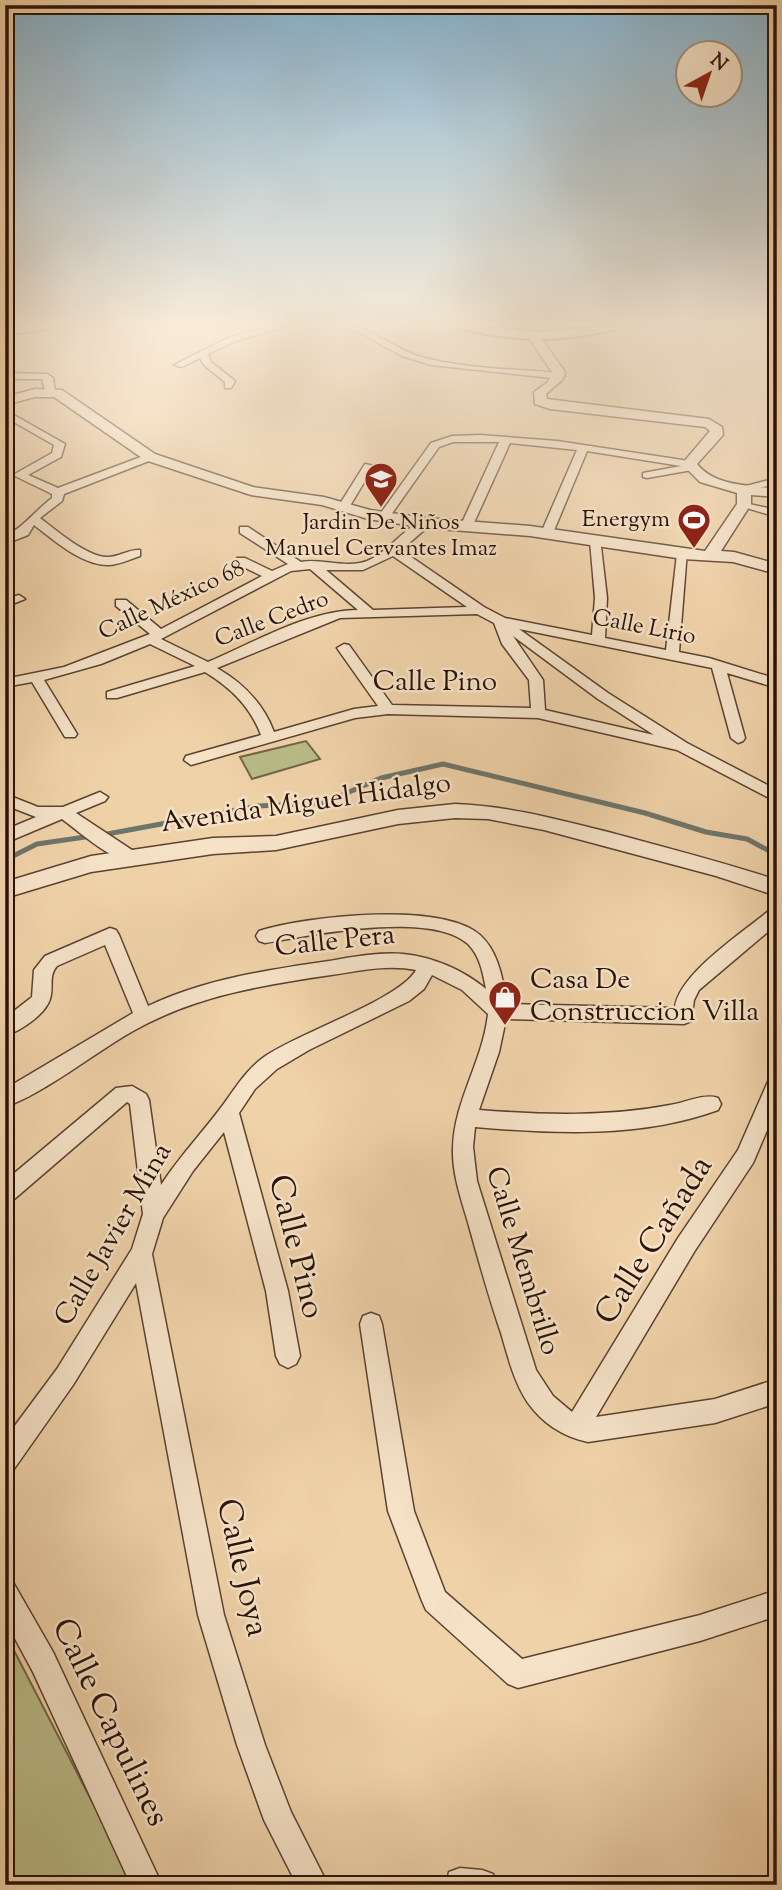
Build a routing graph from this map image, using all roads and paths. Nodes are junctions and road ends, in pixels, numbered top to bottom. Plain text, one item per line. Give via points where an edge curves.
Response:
1 (5, 413) edge
2 (89, 413) edge
3 (631, 413) edge
4 (506, 439) junction
5 (583, 449) junction
6 (150, 457) junction
7 (369, 466) dead end
8 (690, 466) junction
9 (647, 475) dead end
10 (777, 481) edge
11 (744, 488) junction
12 (58, 492) junction
13 (777, 493) edge
14 (744, 504) junction
15 (344, 507) junction
16 (777, 514) edge
17 (384, 517) junction
18 (33, 518) junction
19 (426, 523) junction
20 (467, 525) junction
21 (244, 530) dead end
22 (547, 533) junction
23 (5, 540) edge
24 (596, 541) junction
25 (393, 550) junction
26 (136, 552) dead end
27 (683, 554) junction
28 (711, 554) junction
29 (242, 561) dead end
30 (305, 564) junction
31 (777, 569) edge
32 (272, 576) junction
33 (121, 603) dead end
34 (479, 610) junction
35 (370, 614) junction
36 (500, 621) junction
37 (154, 637) junction
38 (598, 640) junction
39 (344, 648) dead end
40 (672, 656) junction
41 (719, 666) junction
42 (206, 667) junction
43 (36, 677) junction
44 (5, 683) edge
45 (777, 684) edge
46 (112, 695) dead end
47 (388, 709) junction
48 (538, 713) junction
49 (70, 734) dead end
50 (269, 737) junction
51 (738, 738) dead end
52 (682, 746) junction
53 (191, 760) dead end
54 (100, 797) dead end
55 (777, 797) edge
56 (5, 799) edge
57 (66, 815) junction
58 (5, 837) edge
59 (132, 858) junction
60 (777, 888) edge
61 (5, 890) edge
62 (777, 915) edge
63 (265, 936) dead end
64 (427, 966) junction
65 (496, 1011) junction
66 (143, 1016) junction
67 (5, 1028) edge
68 (777, 1083) edge
69 (5, 1099) edge
70 (711, 1104) dead end
71 (229, 1112) junction
72 (468, 1118) junction
73 (8, 1186) edge
74 (154, 1214) junction
75 (141, 1254) junction
76 (371, 1324) dead end
77 (288, 1356) dead end
78 (777, 1391) edge
79 (576, 1428) junction
80 (5, 1460) edge
81 (5, 1593) edge
82 (777, 1603) edge
83 (147, 1885) edge
84 (313, 1885) edge

1 - 12 street via 60,444 57,454 19,475
2 - 6 street
3 - 8 street via 713,425 716,435
4 - 5 street
4 - 17 street via 439,441
4 - 20 street
5 - 8 street
5 - 22 street
6 - 12 street
6 - 15 street via 251,491
7 - 15 street
8 - 9 street
8 - 11 street via 709,480
10 - 11 street
11 - 13 street
11 - 14 street
12 - 18 street via 58,499
14 - 16 street
14 - 28 street
15 - 17 street
17 - 19 street
18 - 23 street via 24,532
18 - 26 street via 102,561
19 - 20 street
19 - 25 street, Calle México 68
20 - 22 street
21 - 30 street
22 - 24 street
24 - 27 street
24 - 38 street via 601,598
25 - 30 street, Calle México 68 via 362,566
25 - 34 street, Calle Pino
27 - 28 street
27 - 40 street
28 - 31 street
29 - 32 street
30 - 32 street, Calle México 68
30 - 35 street
32 - 37 street, Calle México 68
33 - 37 street
34 - 35 street, Calle Cedro
34 - 36 street, Calle Pino
35 - 42 street, Calle Cedro via 321,619
36 - 38 street, Calle Lirio
36 - 48 street via 509,644 536,680
36 - 52 street, Calle Pino via 554,663
37 - 42 street
37 - 43 street, Calle México 68
38 - 40 street, Calle Lirio
39 - 47 street
40 - 41 street, Calle Lirio
41 - 45 street, Calle Lirio
41 - 51 street
42 - 46 street, Calle Cedro
42 - 50 street via 257,708
43 - 44 street, Calle México 68
43 - 49 street
47 - 48 street, Calle Pino
47 - 50 street, Calle Pino
48 - 52 street, Calle Pino
50 - 53 street, Calle Pino
52 - 55 street, Calle Pino
54 - 57 street
56 - 57 street via 36,813
57 - 58 street
57 - 59 street
59 - 60 street, Avenida Miguel Hidalgo via 213,846 276,843 398,817 455,811 515,816
59 - 61 street, Avenida Miguel Hidalgo via 92,864
62 - 65 street via 693,985 685,1000 684,1016
63 - 65 street, Calle Membrillo via 401,920 435,923 467,934 479,947 494,974
64 - 65 street, Calle Pera via 463,981
64 - 66 street, Calle Pera via 370,961 284,973 197,993
64 - 71 street, Calle Javier Mina via 418,984 403,996 270,1063 248,1083
65 - 72 street, Calle Membrillo via 493,1037
66 - 67 street via 110,935 51,961 43,970 41,999
66 - 69 street, Calle Pera
68 - 79 street, Calle Cañada via 746,1156 686,1245
70 - 72 street via 684,1113 605,1123
71 - 74 street, Calle Javier Mina via 186,1164
71 - 77 street, Calle Pino via 277,1291
72 - 79 street, Calle Membrillo via 463,1161 468,1186 520,1355 533,1390 552,1412
73 - 74 street via 123,1094 132,1094 139,1100
74 - 75 street, Calle Javier Mina
75 - 80 street, Calle Javier Mina via 65,1377
75 - 84 street, Calle Joya via 211,1615 274,1808
76 - 82 street via 401,1511 435,1601 519,1674 700,1628
78 - 79 street via 716,1411
81 - 83 street, Calle Capulines via 43,1662

